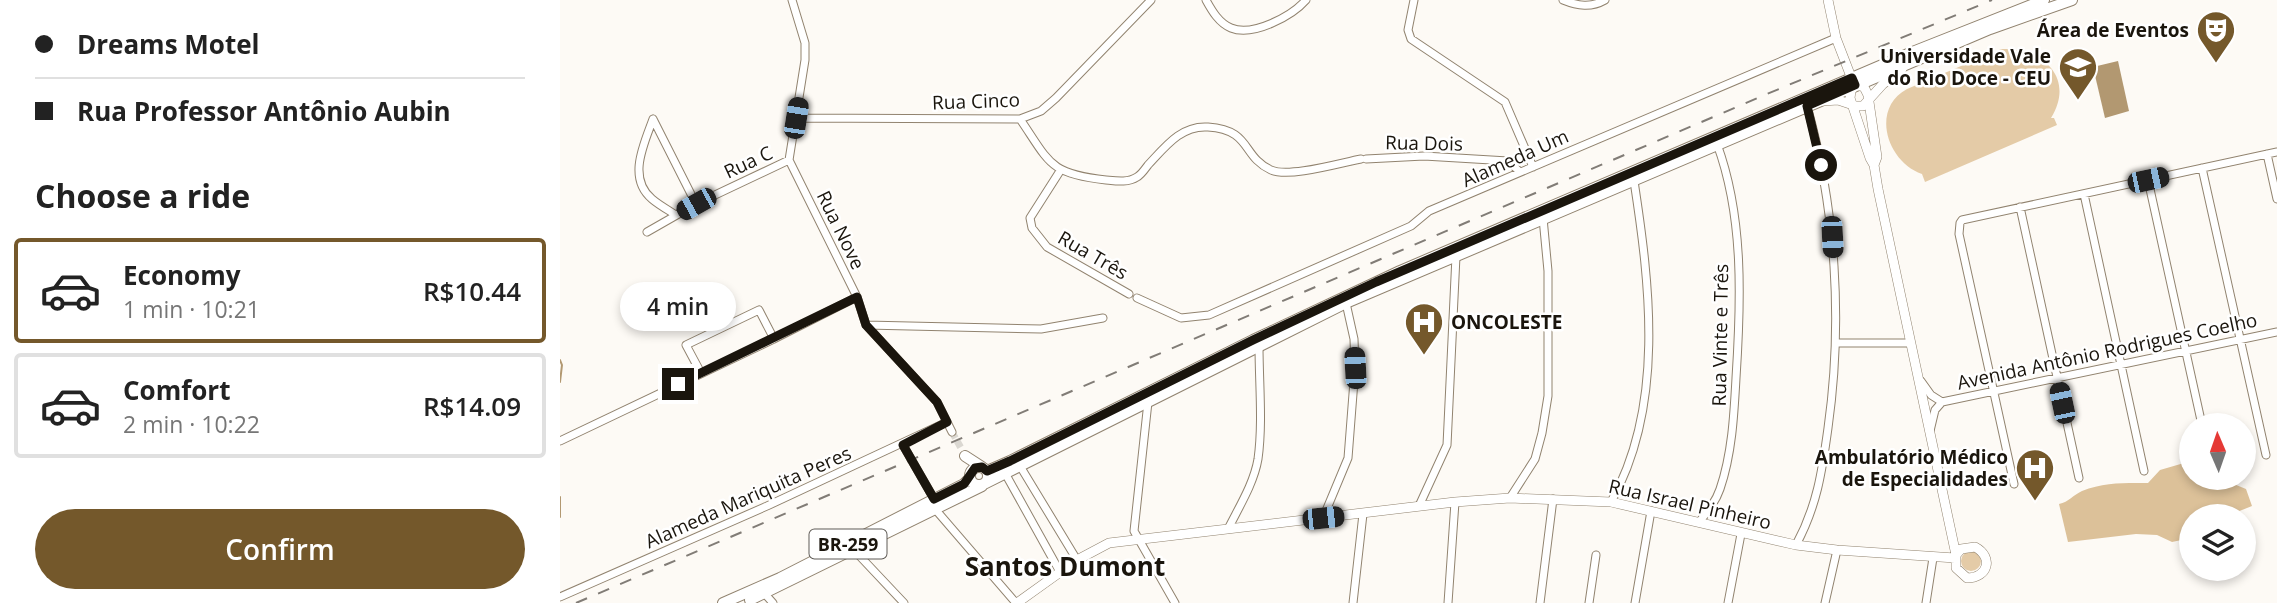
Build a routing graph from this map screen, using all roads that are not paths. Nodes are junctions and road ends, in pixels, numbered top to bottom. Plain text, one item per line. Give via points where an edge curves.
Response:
1 (792, 0) edge
2 (1151, 0) edge
3 (1206, 0) edge
4 (1306, 0) edge
5 (1414, 0) edge
6 (1563, 0) edge
7 (1605, 0) edge
8 (1828, 0) edge
9 (2045, 0) edge
10 (2073, 0) edge
11 (1836, 38) junction
12 (1912, 62) junction
13 (1853, 81) junction
14 (1822, 101) junction
15 (1868, 101) junction
16 (1852, 105) junction
17 (1807, 106) junction
18 (796, 118) junction
19 (1020, 119) junction
20 (1717, 144) junction
21 (2277, 152) edge
22 (2267, 154) junction
23 (789, 160) junction
24 (1874, 165) junction
25 (1533, 167) junction
26 (2202, 168) junction
27 (1060, 171) junction
28 (1520, 172) junction
29 (2148, 180) junction
30 (1634, 181) junction
31 (2084, 194) junction
32 (2277, 199) edge
33 (696, 204) junction
34 (2020, 207) junction
35 (676, 215) junction
36 (1543, 218) junction
37 (647, 232) dead end
38 (1456, 256) junction
39 (1129, 294) dead end
40 (857, 297) junction
41 (1137, 298) dead end
42 (1346, 303) junction
43 (1209, 314) joint
44 (1103, 318) dead end
45 (866, 325) junction
46 (2277, 332) edge
47 (774, 339) junction
48 (2240, 339) junction
49 (1836, 343) junction
50 (1910, 343) junction
51 (1259, 346) junction
52 (2186, 351) junction
53 (2121, 364) junction
54 (701, 373) junction
55 (2057, 379) junction
56 (1920, 380) junction
57 (1993, 392) junction
58 (1148, 402) junction
59 (1942, 402) junction
60 (2199, 413) edge
61 (947, 422) junction
62 (1930, 431) junction
63 (952, 432) tunnel mouth
64 (560, 441) edge
65 (903, 445) junction
66 (2266, 455) dead end
67 (1020, 466) junction
68 (984, 469) junction
69 (2144, 471) dead end
70 (1005, 473) junction
71 (970, 476) junction
72 (2079, 478) dead end
73 (2014, 484) dead end
74 (983, 485) junction
75 (1510, 498) junction
76 (1553, 499) junction
77 (1455, 502) junction
78 (1611, 502) junction
79 (934, 504) junction
80 (1419, 506) junction
81 (1651, 511) junction
82 (1363, 514) junction
83 (1323, 518) junction
84 (1700, 521) junction
85 (1228, 529) junction
86 (1741, 534) junction
87 (1139, 538) junction
88 (1953, 541) junction
89 (1796, 545) junction
90 (1968, 546) junction
91 (854, 550) junction
92 (1837, 550) junction
93 (1596, 555) dead end
94 (1956, 556) junction
95 (1933, 558) junction
96 (1077, 560) junction
97 (1059, 572) junction
98 (765, 594) junction
99 (560, 597) edge
100 (723, 603) edge
101 (744, 603) edge
102 (773, 603) edge
103 (904, 603) edge
104 (1017, 603) edge
105 (1175, 603) edge
106 (1353, 603) edge
107 (1448, 603) edge
108 (1540, 603) edge
109 (1589, 603) edge
110 (1635, 603) edge
111 (1728, 603) edge
112 (1825, 603) edge
113 (1926, 603) edge

1 - 18 street via 805,43
2 - 19 street, Rua Cinco via 1056,98
3 - 4 street via 1215,16 1232,29 1274,23
5 - 25 street via 1408,30 1411,39 1505,102
6 - 7 street via 1583,6
8 - 11 street
9 - 13 main road, BR-259
10 - 12 main road, BR-259
11 - 13 street
11 - 25 street, Alameda Um
12 - 13 main road, BR-259
12 - 15 street
13 - 14 main road, BR-259
13 - 15 street via 1864,88
13 - 16 street
13 - 68 main road, BR-259 via 1376,282
14 - 16 street
14 - 17 main road, BR-259
15 - 16 street via 1863,106
15 - 24 street via 1877,157
16 - 24 street
17 - 20 main road, BR-259
17 - 49 street via 1832,237
18 - 19 street, Rua Cinco
18 - 23 street
19 - 27 street via 1046,159
20 - 30 main road, BR-259
20 - 84 street, Rua Vinte e Três via 1737,247 1739,347 1726,468 1719,491
21 - 22 street
22 - 26 street
22 - 32 street
23 - 33 street, Rua C
23 - 40 street, Rua Nove
24 - 50 street
25 - 28 street, Alameda Um
26 - 29 street
26 - 48 street
27 - 28 street, Rua Dois via 1122,181 1138,177 1180,133 1205,126 1237,133 1272,171 1303,172 1363,159 1424,156 1507,161
27 - 39 street, Rua Três via 1030,218 1032,228 1047,247
28 - 43 street, Alameda Um
29 - 31 street
29 - 52 street
30 - 36 main road, BR-259
30 - 78 street via 1646,293 1644,402 1635,448
31 - 34 street
31 - 53 street
33 - 35 street, Rua C
33 - 35 street via 653,119 640,151 639,178 652,199
34 - 55 street
34 - 57 street via 1960,223
35 - 37 street, Rua C
36 - 38 main road, BR-259
36 - 75 street via 1548,271 1548,396 1535,459
38 - 42 main road, BR-259
38 - 80 street via 1447,444
40 - 45 street, Rua Nove
40 - 47 street
41 - 43 street, Rua Três via 1181,318
42 - 51 main road, BR-259
42 - 83 street via 1355,368 1348,458
44 - 45 street via 1041,329
45 - 61 street via 937,402
46 - 48 street, Avenida Antônio Rodrigues Coelho
47 - 54 street
47 - 54 street via 759,310 686,345
48 - 52 street, Avenida Antônio Rodrigues Coelho
48 - 66 street
49 - 50 street
49 - 89 street via 1816,500
50 - 56 street
51 - 58 main road, BR-259
51 - 85 street via 1257,462
52 - 53 street, Avenida Antônio Rodrigues Coelho
52 - 60 street
53 - 55 street, Avenida Antônio Rodrigues Coelho
53 - 69 street
54 - 64 street
55 - 57 street, Avenida Antônio Rodrigues Coelho
55 - 72 street
56 - 59 street, Avenida Antônio Rodrigues Coelho
56 - 62 street
57 - 59 street, Avenida Antônio Rodrigues Coelho
57 - 73 street
58 - 67 main road, BR-259
58 - 87 street via 1134,525
59 - 62 street, Avenida Antônio Rodrigues Coelho
61 - 63 street
61 - 65 street, Alameda Mariquita Peres
62 - 88 street
65 - 79 street
65 - 99 street, Alameda Mariquita Peres
67 - 70 main road, BR-259
67 - 96 street
68 - 71 main road via 975,468
68 - 71 main road via 963,452
68 - 74 main road via 989,476
70 - 74 main road, BR-259
70 - 97 street
71 - 74 main road via 975,485
71 - 79 main road, BR-259
74 - 79 main road, BR-259
75 - 76 street, Rua Israel Pinheiro
75 - 77 street, Rua Israel Pinheiro
76 - 78 street, Rua Israel Pinheiro
76 - 108 street
77 - 80 street, Rua Israel Pinheiro
77 - 107 street
78 - 81 street, Rua Israel Pinheiro
79 - 91 main road, BR-259
79 - 100 main road, BR-259
79 - 104 street
80 - 82 street, Rua Israel Pinheiro
81 - 84 street, Rua Israel Pinheiro
81 - 110 street
82 - 83 street, Rua Israel Pinheiro
82 - 106 street
83 - 85 street, Rua Israel Pinheiro
84 - 86 street, Rua Israel Pinheiro
85 - 87 street, Rua Israel Pinheiro
86 - 89 street, Rua Israel Pinheiro
86 - 111 street
87 - 96 street, Rua Israel Pinheiro via 1109,543
87 - 105 street
88 - 90 street
88 - 94 street
89 - 92 street, Rua Israel Pinheiro
90 - 94 street
90 - 94 street via 1985,554 1987,565 1981,575 1963,577 1955,568
91 - 98 main road, BR-259
91 - 103 street
92 - 95 street, Rua Israel Pinheiro
92 - 112 street
93 - 109 street
94 - 95 street, Rua Israel Pinheiro
95 - 113 street
96 - 97 street, Rua Israel Pinheiro
97 - 104 street, Rua Israel Pinheiro
98 - 101 main road, BR-259
98 - 102 street

